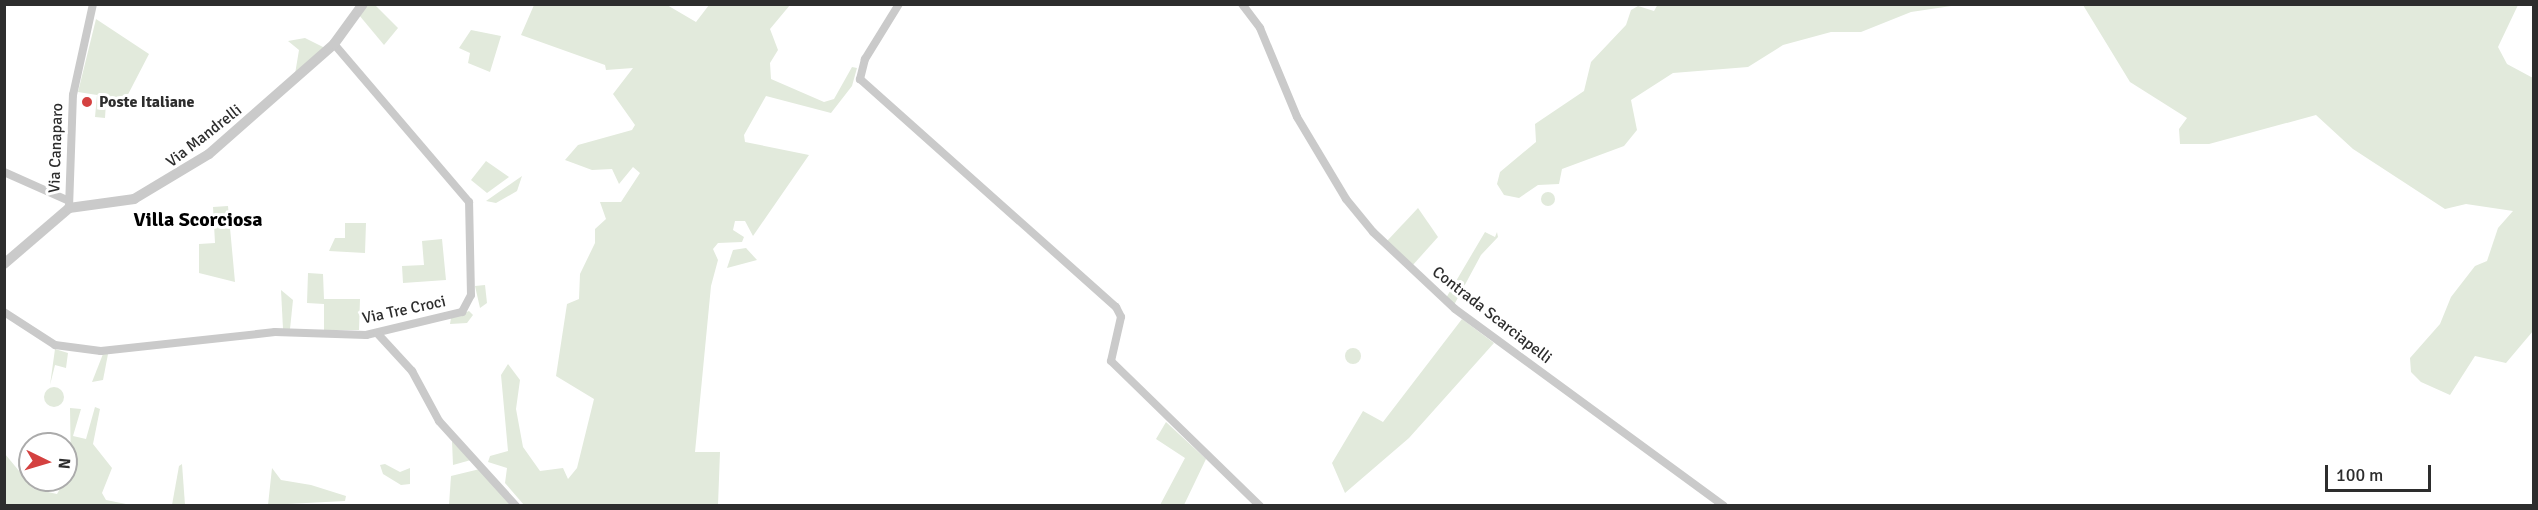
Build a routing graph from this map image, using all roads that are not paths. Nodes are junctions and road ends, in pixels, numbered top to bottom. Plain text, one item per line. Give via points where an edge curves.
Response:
1 (93, 4) edge
2 (363, 4) edge
3 (899, 4) edge
4 (1242, 4) edge
5 (334, 44) junction
6 (4, 172) edge
7 (69, 204) junction
8 (4, 264) edge
9 (4, 312) edge
10 (377, 333) junction
11 (516, 506) edge
12 (1260, 506) edge
13 (1724, 506) edge

1 - 7 street, Via Canaparo via 73,95
2 - 5 street, Via Mandrelli
3 - 12 street via 865,59 860,79 1116,307 1120,317 1111,361
4 - 13 street, Contrada Scarciapelli via 1260,28 1297,117 1373,232 1455,309
5 - 7 street, Via Mandrelli via 231,136 168,182 128,200
5 - 10 street, Via Tre Croci via 469,202 467,308
6 - 7 street
7 - 8 street, Via Canaparo
9 - 10 street, Via Tre Croci via 55,345 75,349 152,348 275,333
10 - 11 street via 412,371 439,421

